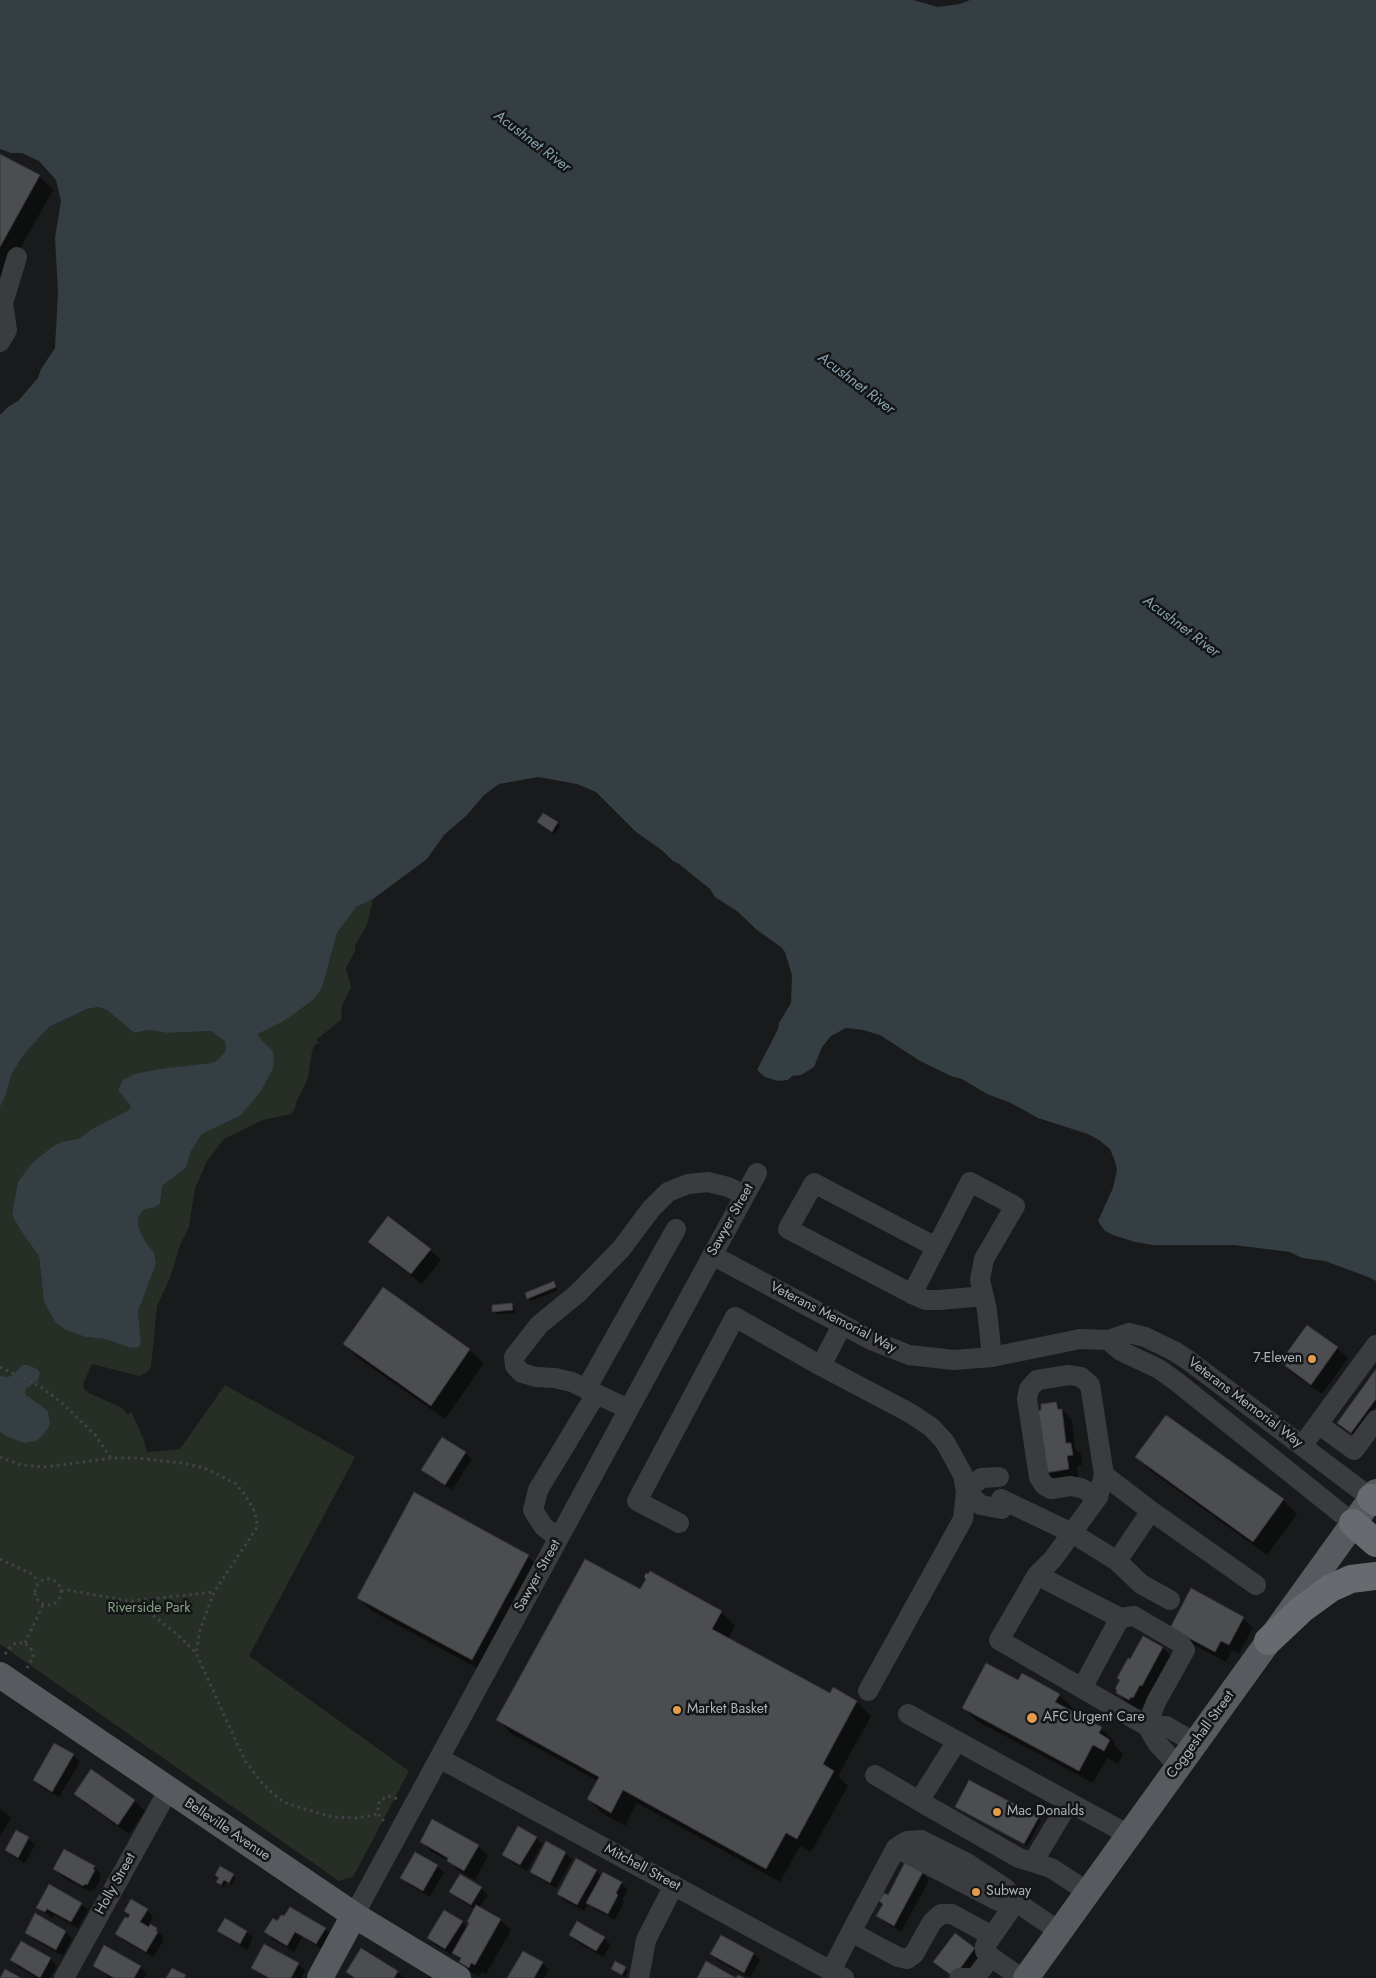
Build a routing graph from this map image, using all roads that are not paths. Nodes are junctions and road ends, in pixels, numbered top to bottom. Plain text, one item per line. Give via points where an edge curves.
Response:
1 (17, 258) dead end
2 (0, 342) edge
3 (757, 1173) dead end
4 (745, 1195) junction
5 (676, 1229) dead end
6 (936, 1247) junction
7 (712, 1255) junction
8 (912, 1294) junction
9 (984, 1296) junction
10 (842, 1325) junction
11 (1108, 1340) junction
12 (1376, 1345) edge
13 (992, 1358) junction
14 (821, 1366) junction
15 (591, 1392) junction
16 (628, 1410) junction
17 (1376, 1420) edge
18 (1318, 1424) junction
19 (1302, 1446) junction
20 (1104, 1475) junction
21 (1000, 1477) dead end
22 (966, 1492) junction
23 (1098, 1497) junction
24 (1374, 1497) edge
25 (1151, 1511) junction
26 (679, 1523) dead end
27 (1353, 1523) junction
28 (1072, 1533) junction
29 (558, 1538) junction
30 (1376, 1543) edge
31 (1117, 1561) junction
32 (1037, 1575) junction
33 (1376, 1576) edge
34 (1256, 1585) dead end
35 (1170, 1600) dead end
36 (1120, 1618) junction
37 (1268, 1641) junction
38 (8, 1675) edge
39 (1082, 1688) junction
40 (868, 1691) dead end
41 (908, 1714) dead end
42 (1147, 1726) junction
43 (957, 1741) junction
44 (1195, 1743) junction
45 (439, 1758) junction
46 (1178, 1766) junction
47 (875, 1775) dead end
48 (168, 1791) junction
49 (919, 1801) junction
50 (1069, 1802) junction
51 (1129, 1835) junction
52 (1033, 1862) junction
53 (674, 1885) junction
54 (1088, 1892) junction
55 (1016, 1902) junction
56 (354, 1915) junction
57 (1059, 1931) junction
58 (851, 1932) junction
59 (992, 1936) junction
60 (991, 1957) junction
61 (838, 1974) edge
62 (64, 1978) edge
63 (320, 1978) edge
64 (458, 1978) edge
65 (639, 1978) edge
66 (959, 1978) edge
67 (968, 1978) edge
68 (975, 1978) edge
69 (1021, 1978) edge
70 (1026, 1978) edge

1 - 2 street via 2,303 7,330
3 - 4 street, Sawyer Street
4 - 7 street, Sawyer Street
4 - 15 street via 708,1182 688,1184 668,1192 651,1209 621,1250 540,1325 514,1356 515,1366 522,1373 572,1382
5 - 15 street
6 - 8 street
6 - 8 street via 814,1183 788,1230
6 - 9 street via 970,1182 1016,1206 984,1259 980,1280
7 - 10 street, Veterans Memorial Way
7 - 16 street, Sawyer Street
8 - 9 street via 926,1300
9 - 13 street
10 - 13 street, Veterans Memorial Way via 909,1355 954,1360
10 - 14 street
11 - 13 street, Veterans Memorial Way via 1080,1339
11 - 19 street, Veterans Memorial Way via 1129,1333 1174,1351
11 - 27 street, Veterans Memorial Way via 1121,1351 1159,1369 1177,1382
12 - 18 street
14 - 22 street via 931,1426 956,1460
14 - 26 street via 735,1317 637,1501
15 - 16 street
15 - 29 street via 538,1490 533,1510 543,1526
16 - 29 street, Sawyer Street
17 - 18 street via 1354,1450
18 - 19 street
19 - 24 street, Veterans Memorial Way
20 - 23 street
20 - 23 street via 1090,1385 1081,1376 1037,1380 1026,1399 1039,1477 1051,1489 1071,1486
20 - 25 street
21 - 22 street via 981,1478
22 - 28 street via 982,1505 1001,1504
22 - 40 street via 963,1519
23 - 28 street
24 - 27 main road, Coggeshall Street
25 - 31 street
25 - 34 street
27 - 30 highway
27 - 37 main road, Coggeshall Street
28 - 31 street
28 - 32 street
29 - 45 street, Sawyer Street
31 - 35 street via 1142,1584
32 - 36 street
32 - 39 street via 999,1640
33 - 37 highway via 1352,1578 1331,1588 1296,1614
36 - 39 street
36 - 42 street via 1134,1616 1180,1643 1185,1650 1156,1702
37 - 44 main road, Coggeshall Street
38 - 48 main road, Belleville Avenue
39 - 42 street
41 - 43 street
42 - 44 street via 1166,1726
42 - 46 street via 1156,1743
43 - 49 street
43 - 50 street
44 - 46 main road, Coggeshall Street
45 - 53 street, Mitchell Street
45 - 56 street, Sawyer Street
46 - 51 main road, Coggeshall Street
47 - 49 street
48 - 56 main road, Belleville Avenue
48 - 62 street, Holly Street
49 - 52 street via 1019,1858
50 - 51 street
50 - 52 street
51 - 54 main road, Coggeshall Street
52 - 54 street via 1051,1868
53 - 61 street, Mitchell Street
53 - 65 street via 646,1940
54 - 57 main road, Coggeshall Street
55 - 57 street
55 - 58 street via 1005,1888 967,1863 921,1840 907,1841 896,1848
55 - 59 street
56 - 63 main road, Sawyer Street
56 - 64 main road, Belleville Avenue
57 - 70 main road, Coggeshall Street
58 - 59 street via 907,1959 914,1954 932,1922 941,1914 952,1914
58 - 61 street
59 - 60 street via 985,1946
60 - 68 street
60 - 69 street
66 - 67 street

